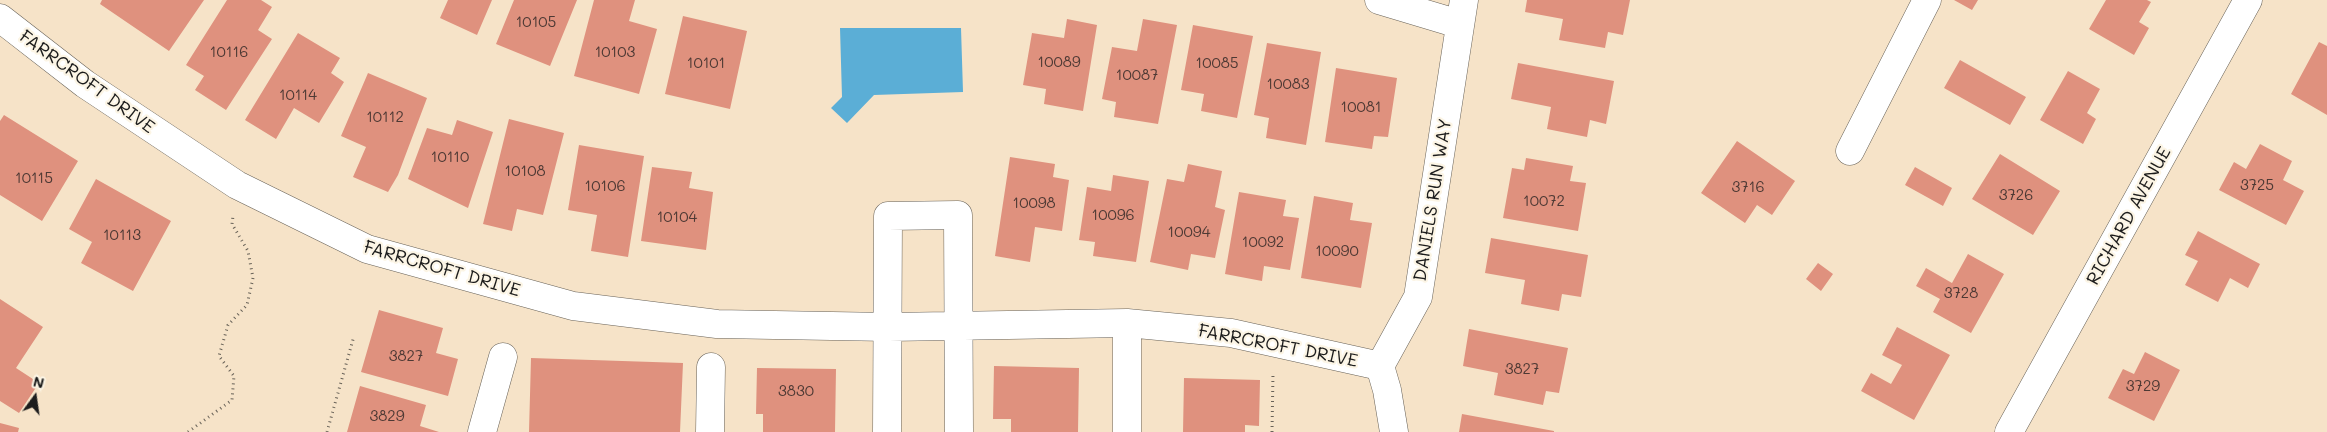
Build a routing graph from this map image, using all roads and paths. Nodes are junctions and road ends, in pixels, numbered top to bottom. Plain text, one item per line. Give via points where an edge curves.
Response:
1 (1379, 0) edge
2 (1927, 0) edge
3 (2248, 0) edge
4 (1462, 12) edge
5 (0, 18) edge
6 (1850, 151) dead end
7 (237, 185) junction
8 (1127, 323) junction
9 (960, 325) junction
10 (889, 327) junction
11 (354, 336) dead end
12 (1273, 343) junction
13 (503, 357) dead end
14 (711, 366) dead end
15 (1380, 366) junction
16 (188, 432) edge
17 (327, 432) edge
18 (482, 432) edge
19 (710, 432) edge
20 (888, 432) edge
21 (959, 432) edge
22 (1127, 432) edge
23 (1272, 432) edge
24 (1394, 432) edge
25 (2009, 432) edge

1 - 4 street, DANIELS RUN WAY
2 - 6 street
3 - 25 street, RICHARD AVENUE
4 - 15 street, DANIELS RUN WAY via 1418,298
5 - 7 street, FARRCROFT DRIVE via 85,84
7 - 10 street, FARRCROFT DRIVE via 367,249 573,306 717,324
7 - 16 path via 232,224 248,251 253,278 247,305 228,325 220,356 234,376 232,400
8 - 9 street, FARRCROFT DRIVE
8 - 12 street, FARRCROFT DRIVE via 1231,333
8 - 22 street
9 - 10 street, FARRCROFT DRIVE
9 - 10 street via 958,215 888,216
9 - 21 street
10 - 20 street
11 - 17 path
12 - 15 street, FARRCROFT DRIVE
12 - 23 path
13 - 18 street
14 - 19 street
15 - 24 street, FARRCROFT DRIVE

